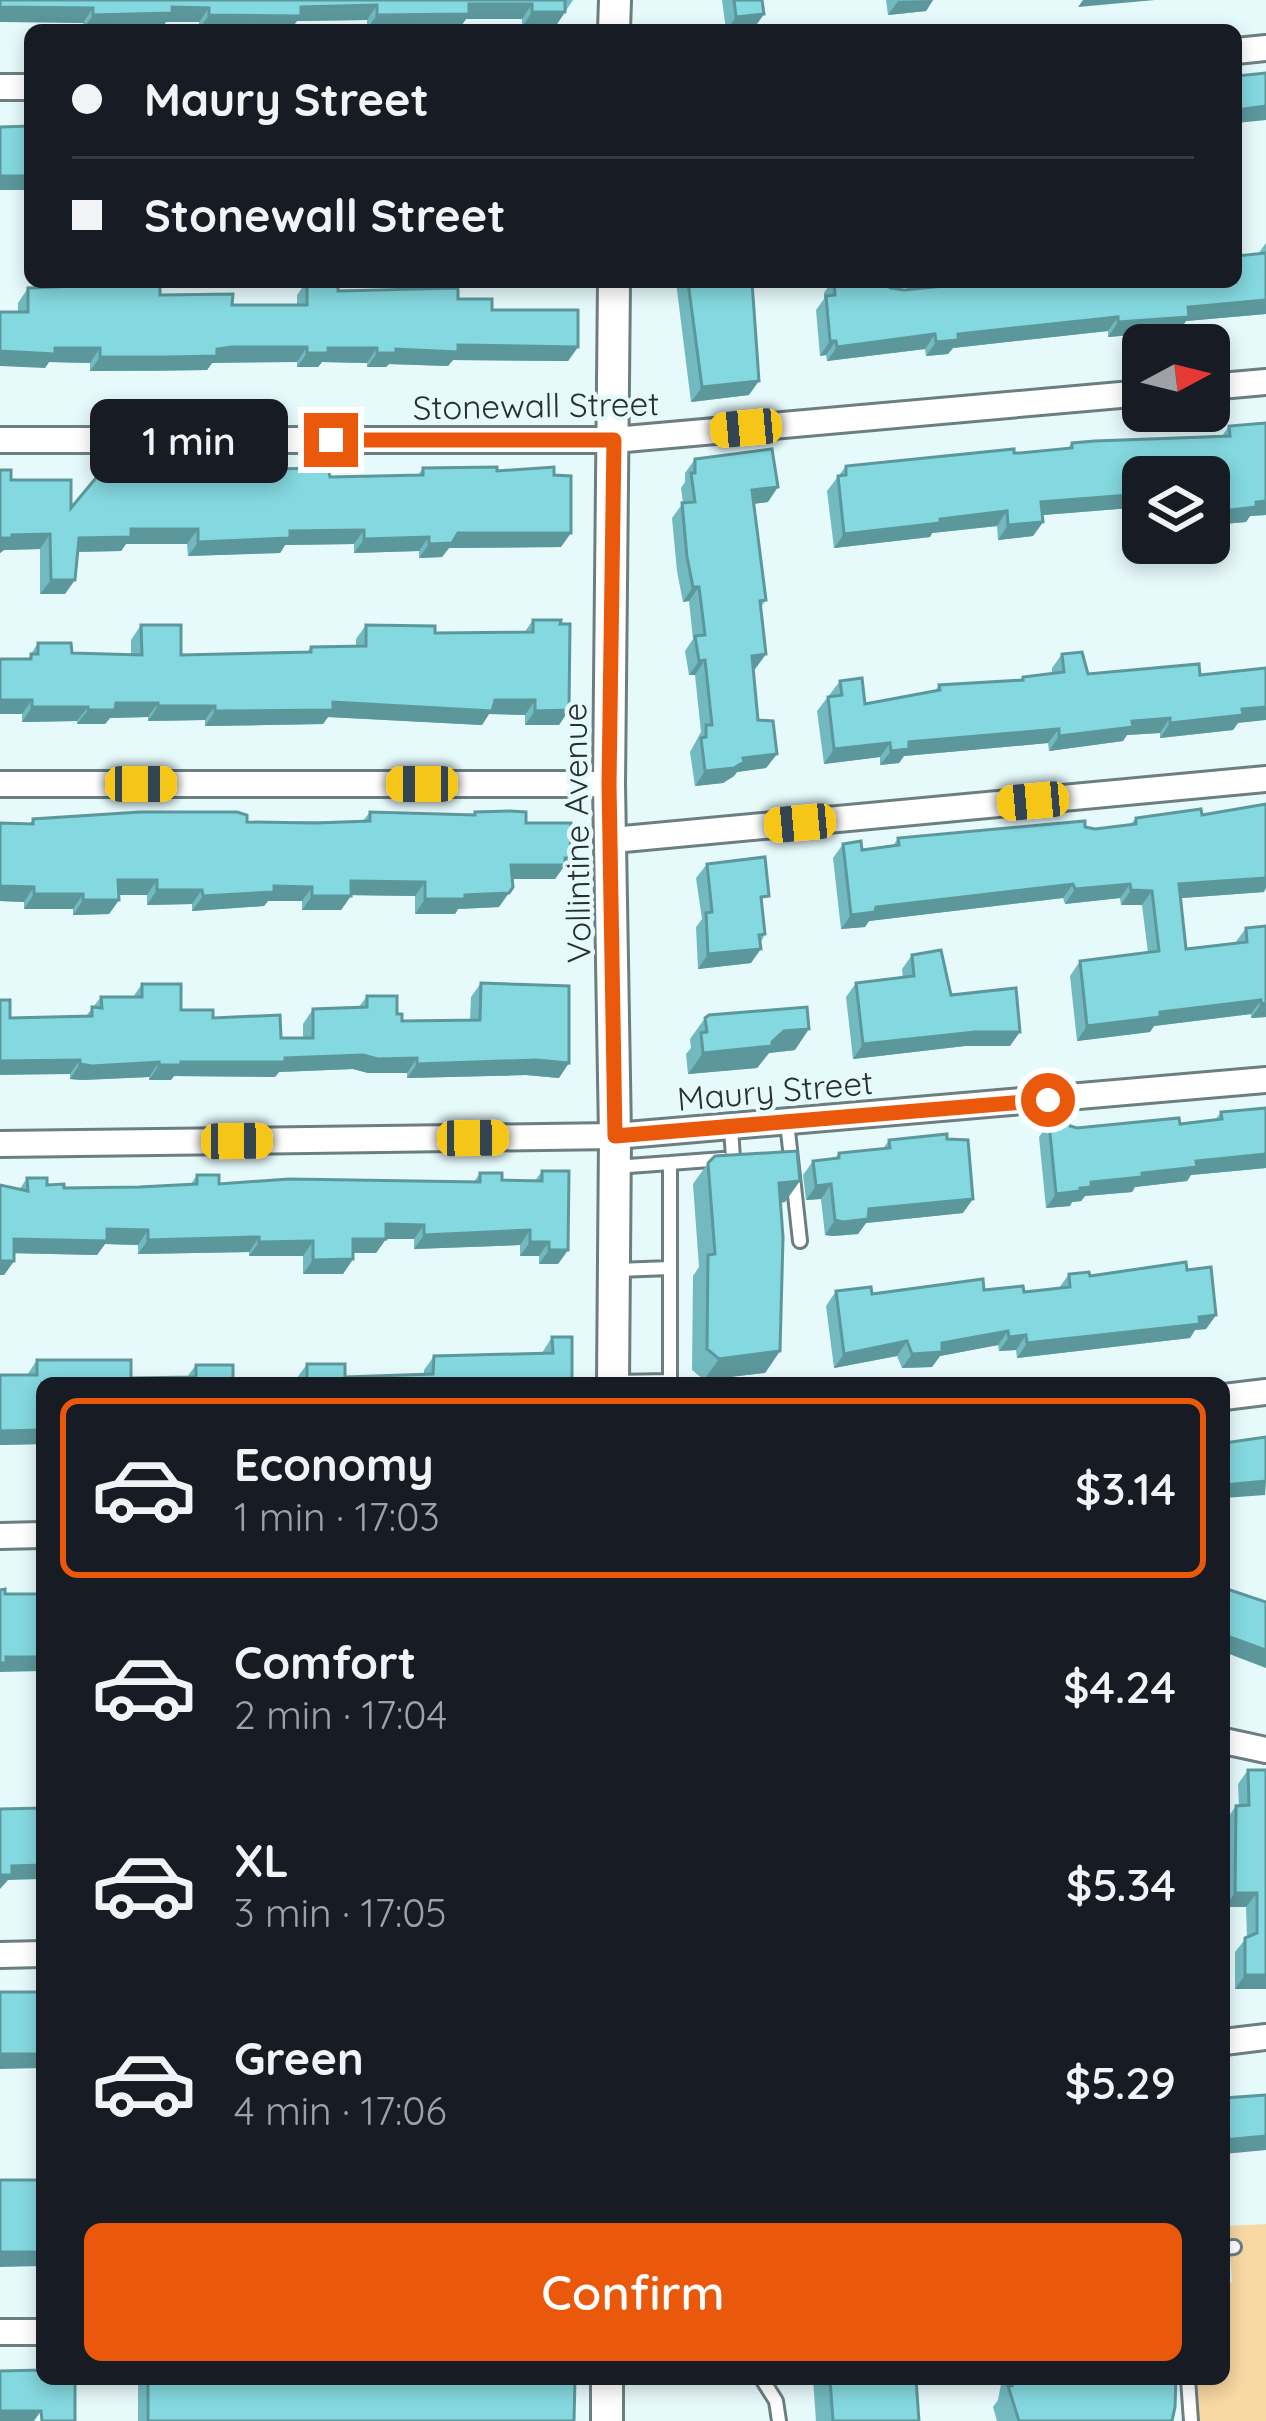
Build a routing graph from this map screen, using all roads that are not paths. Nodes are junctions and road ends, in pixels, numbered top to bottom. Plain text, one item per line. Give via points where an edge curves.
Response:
1 (614, 288) edge
2 (1266, 382) edge
3 (1230, 385) edge
4 (1122, 395) edge
5 (0, 440) edge
6 (614, 440) junction
7 (1266, 779) edge
8 (0, 784) edge
9 (609, 784) junction
10 (613, 840) junction
11 (1266, 1080) edge
12 (787, 1123) junction
13 (731, 1128) junction
14 (0, 1144) edge
15 (614, 1152) junction
16 (790, 1153) junction
17 (771, 1154) edge
18 (752, 1156) edge
19 (733, 1158) junction
20 (670, 1163) junction
21 (800, 1241) dead end
22 (670, 1268) junction
23 (614, 1270) junction
24 (613, 1377) edge
25 (671, 1377) edge
26 (1266, 1392) edge
27 (1230, 1395) edge
28 (36, 1535) edge
29 (0, 1536) edge
30 (1230, 1742) edge
31 (1266, 1750) edge
32 (36, 1954) edge
33 (0, 1955) edge
34 (1266, 2037) edge
35 (1230, 2041) edge
36 (0, 2332) edge
37 (36, 2332) edge
38 (607, 2385) edge
39 (766, 2385) edge
40 (1188, 2385) edge
41 (607, 2421) edge
42 (779, 2421) edge
43 (1191, 2421) edge

1 - 6 street, Vollintine Avenue
2 - 3 street
4 - 6 street, Stonewall Street
5 - 6 street, Stonewall Street
6 - 9 street, Vollintine Avenue
7 - 10 street
8 - 9 street
9 - 10 street, Vollintine Avenue
10 - 15 street, Vollintine Avenue
11 - 12 street, Maury Street
12 - 13 street, Maury Street
12 - 16 lane
13 - 15 street, Maury Street
13 - 19 lane
14 - 15 street, Maury Street
15 - 20 lane
15 - 23 street, Vollintine Avenue
16 - 17 lane
16 - 21 lane
18 - 19 lane
19 - 20 lane
20 - 22 lane
22 - 23 lane
22 - 25 lane
23 - 24 street, Vollintine Avenue
26 - 27 street
28 - 29 street
30 - 31 street
32 - 33 street
34 - 35 street
36 - 37 street
38 - 41 street
39 - 42 lane
40 - 43 lane

